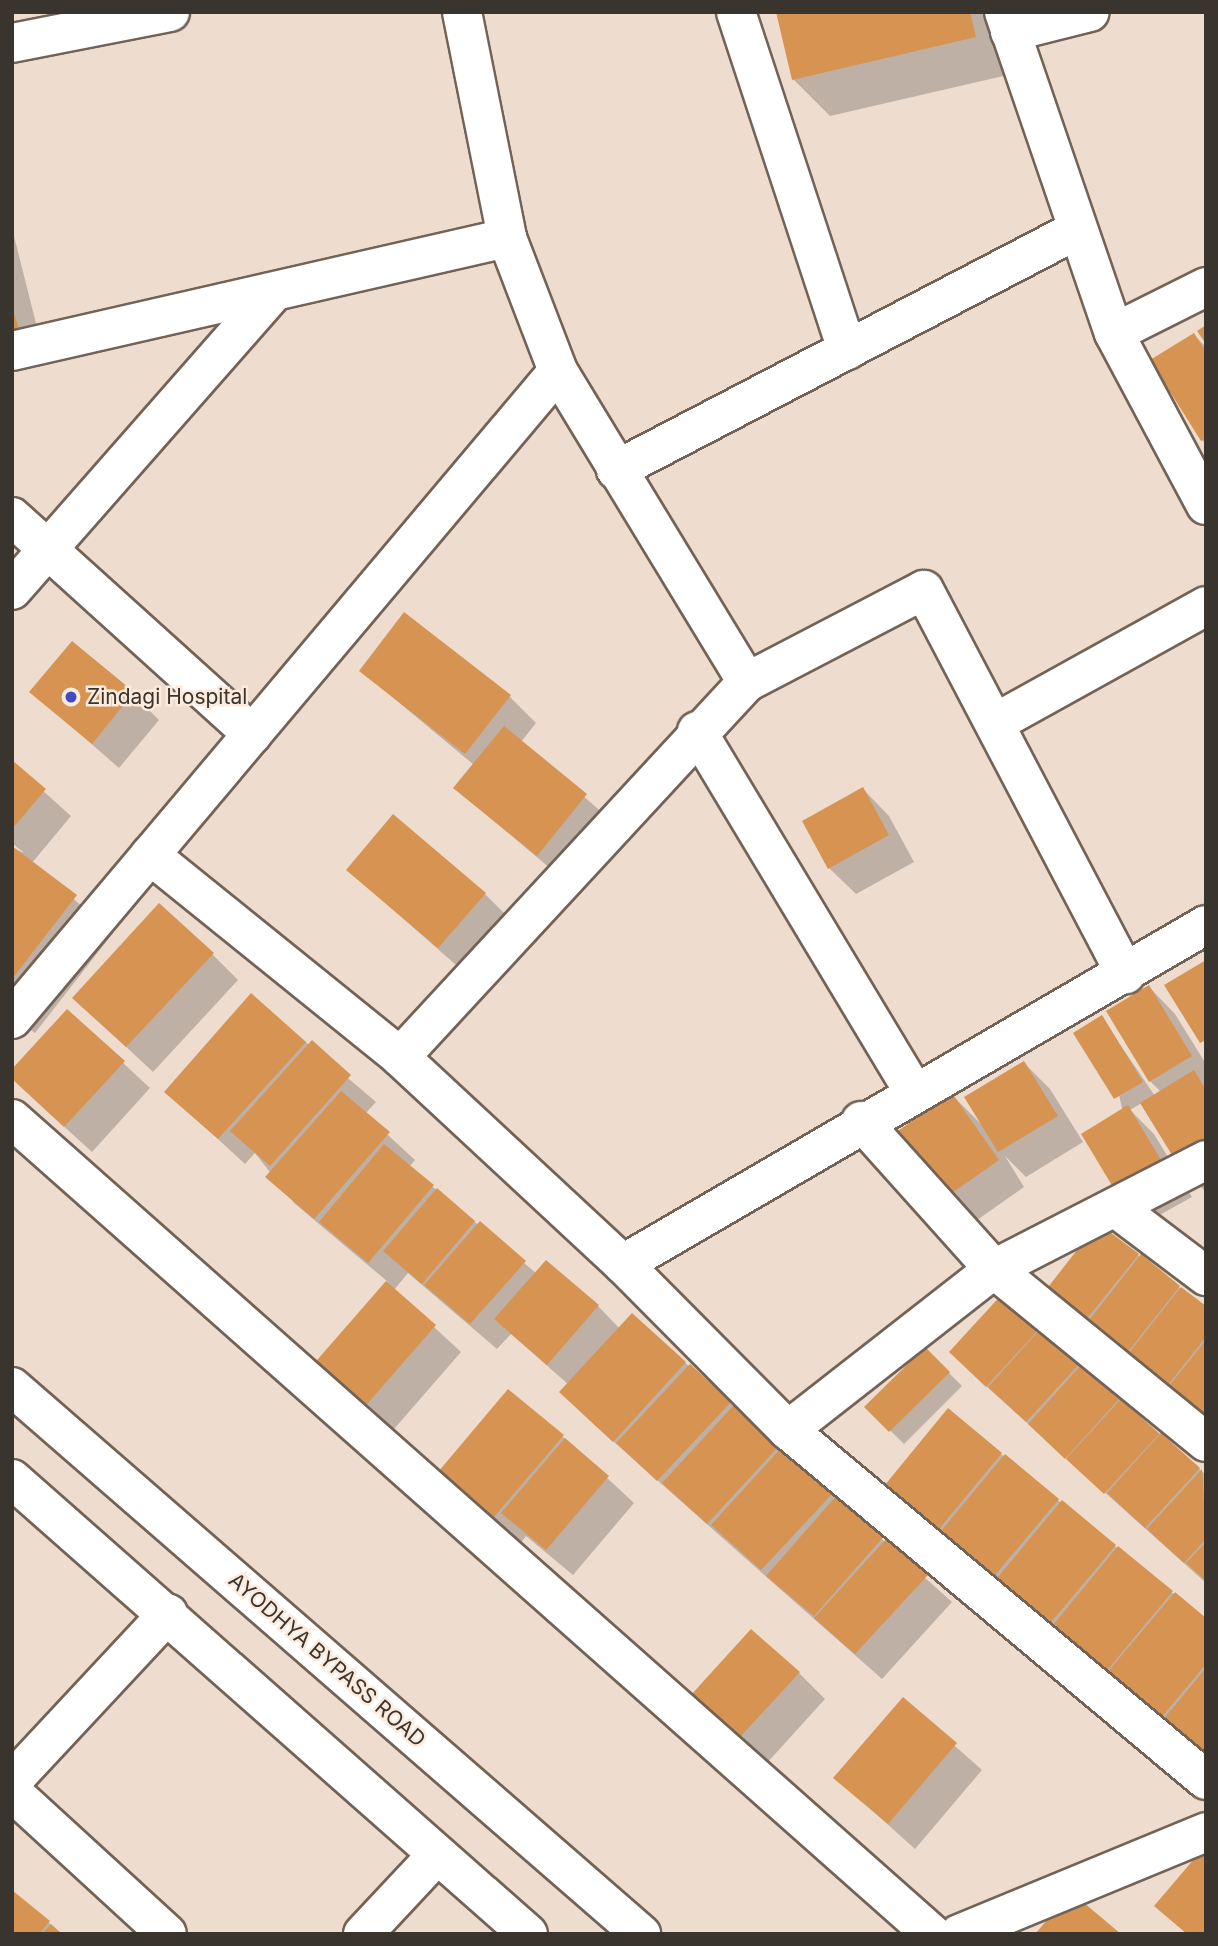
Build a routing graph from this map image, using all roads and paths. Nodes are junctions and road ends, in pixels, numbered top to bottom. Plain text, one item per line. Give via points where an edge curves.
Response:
1 (170, 12) edge
2 (461, 12) edge
3 (736, 12) edge
4 (1090, 12) edge
5 (1007, 22) edge
6 (12, 43) edge
7 (1075, 231) junction
8 (507, 238) junction
9 (1206, 287) edge
10 (272, 293) junction
11 (1114, 332) junction
12 (847, 350) junction
13 (12, 351) edge
14 (558, 371) junction
15 (616, 470) junction
16 (1206, 505) edge
17 (12, 517) edge
18 (47, 550) junction
19 (12, 590) edge
20 (1206, 606) edge
21 (747, 682) junction
22 (997, 722) junction
23 (697, 731) junction
24 (252, 734) junction
25 (150, 855) junction
26 (1206, 925) edge
27 (1126, 974) junction
28 (12, 1019) edge
29 (400, 1058) junction
30 (914, 1092) junction
31 (12, 1119) edge
32 (861, 1121) junction
33 (1206, 1160) edge
34 (1116, 1208) junction
35 (624, 1264) junction
36 (994, 1269) junction
37 (1206, 1276) edge
38 (12, 1387) edge
39 (788, 1430) junction
40 (1206, 1442) edge
41 (12, 1479) edge
42 (168, 1614) junction
43 (1206, 1780) edge
44 (12, 1781) edge
45 (12, 1792) edge
46 (1206, 1832) edge
47 (436, 1856) junction
48 (167, 1934) edge
49 (363, 1934) edge
50 (528, 1934) edge
51 (641, 1934) edge
52 (932, 1934) edge
53 (959, 1934) edge

1 - 6 street
2 - 8 street
3 - 12 street
4 - 5 street
5 - 7 street
7 - 11 street
7 - 12 street
8 - 10 street
8 - 14 street
9 - 11 street
10 - 13 street
10 - 18 street
11 - 16 street
12 - 15 street
14 - 15 street
14 - 24 street
15 - 21 street
17 - 18 street
18 - 19 street
18 - 24 street
20 - 22 street
21 - 22 street via 924,590
21 - 23 street
22 - 27 street
23 - 29 street
23 - 30 street
24 - 25 street
25 - 28 street
25 - 29 street
26 - 27 street
27 - 30 street
29 - 35 street
30 - 32 street
31 - 52 street
32 - 35 street
32 - 36 street
33 - 34 street
34 - 36 street
34 - 37 street
35 - 39 street
36 - 39 street
36 - 40 street
38 - 51 street, AYODHYA BYPASS ROAD
39 - 43 street
41 - 42 street
42 - 44 street
42 - 47 street
45 - 48 street
46 - 53 street
47 - 49 street
47 - 50 street

